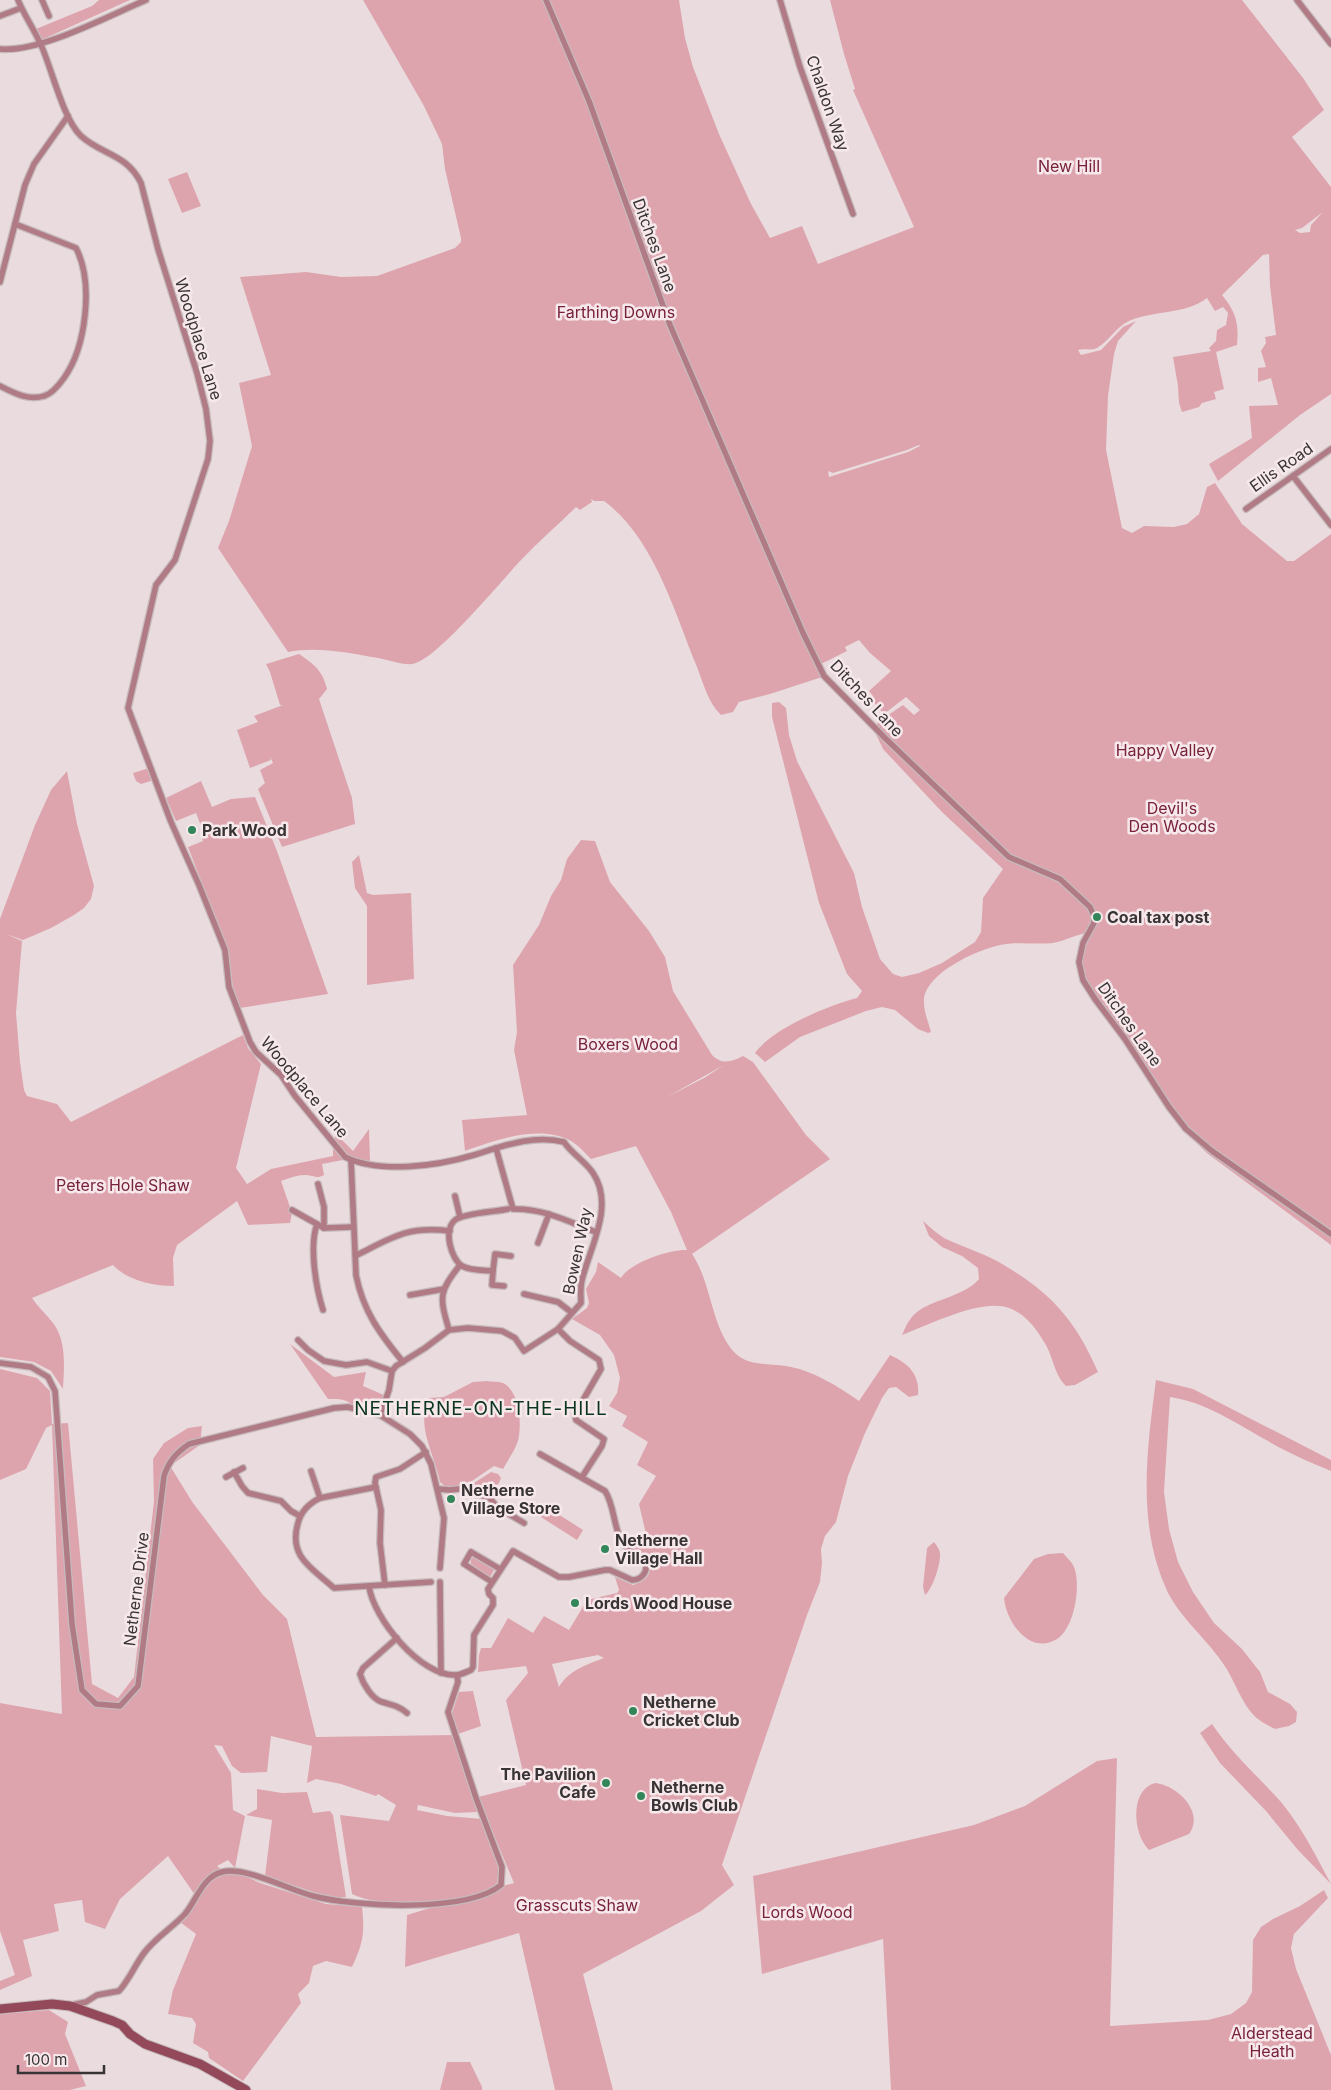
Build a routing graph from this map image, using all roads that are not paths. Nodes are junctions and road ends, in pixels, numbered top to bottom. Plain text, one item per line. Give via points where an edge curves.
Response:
1 (18, 0) edge
2 (42, 0) edge
3 (146, 0) edge
4 (546, 0) edge
5 (780, 0) edge
6 (1298, 0) edge
7 (21, 8) junction
8 (0, 16) edge
9 (49, 16) dead end
10 (41, 44) junction
11 (1331, 44) edge
12 (0, 49) edge
13 (68, 116) junction
14 (853, 214) dead end
15 (15, 224) junction
16 (0, 282) edge
17 (0, 386) edge
18 (1331, 448) edge
19 (1292, 476) junction
20 (1246, 509) dead end
21 (1331, 525) edge
22 (496, 1148) junction
23 (351, 1160) junction
24 (318, 1184) dead end
25 (455, 1196) dead end
26 (508, 1209) dead end
27 (292, 1210) dead end
28 (549, 1214) junction
29 (460, 1217) junction
30 (317, 1224) junction
31 (353, 1227) junction
32 (324, 1228) junction
33 (450, 1231) junction
34 (596, 1232) junction
35 (1331, 1234) edge
36 (538, 1243) dead end
37 (356, 1255) junction
38 (511, 1256) dead end
39 (460, 1265) junction
40 (493, 1271) junction
41 (504, 1286) dead end
42 (444, 1289) junction
43 (524, 1294) dead end
44 (410, 1295) dead end
45 (323, 1310) dead end
46 (571, 1312) junction
47 (558, 1329) junction
48 (449, 1330) junction
49 (298, 1340) dead end
50 (403, 1362) junction
51 (0, 1364) edge
52 (392, 1371) junction
53 (380, 1414) junction
54 (426, 1452) junction
55 (540, 1454) dead end
56 (243, 1468) dead end
57 (312, 1471) dead end
58 (234, 1472) junction
59 (226, 1477) dead end
60 (582, 1477) junction
61 (376, 1487) junction
62 (438, 1489) junction
63 (320, 1498) junction
64 (300, 1516) junction
65 (524, 1523) dead end
66 (440, 1568) dead end
67 (500, 1569) junction
68 (431, 1582) dead end
69 (440, 1582) dead end
70 (492, 1582) junction
71 (385, 1585) junction
72 (369, 1586) junction
73 (397, 1638) junction
74 (441, 1673) junction
75 (457, 1675) junction
76 (407, 1713) dead end
77 (70, 2006) junction
78 (0, 2009) edge
79 (246, 2090) edge

1 - 7 street, Woodplace Lane
2 - 9 street
3 - 10 street
4 - 35 street, Ditches Lane via 589,101 670,325 824,676 1009,857 1060,878 1090,907 1094,923 1083,944 1079,962 1083,980 1169,1107 1186,1129 1212,1151
5 - 14 street, Chaldon Way via 800,67
6 - 11 street
7 - 8 street
7 - 10 street, Woodplace Lane
10 - 12 street
10 - 13 street, Woodplace Lane
13 - 15 street via 34,164
13 - 23 street, Woodplace Lane via 81,136 128,164 141,183 158,249 198,373 210,441 208,459 174,560 156,585 129,714 225,950 229,987 250,1042 281,1075 345,1157
15 - 16 street
15 - 17 street via 76,248 83,270 86,315 72,366 58,386 46,396 32,398
18 - 19 street, Ellis Road
19 - 20 street, Ellis Road
19 - 21 street
22 - 23 street via 416,1166 381,1166
22 - 28 street via 513,1208 530,1208
22 - 34 street, Bowen Way via 551,1138 564,1142 593,1173 600,1191 601,1218
23 - 31 street
24 - 32 street via 324,1207
25 - 29 street
26 - 29 street
27 - 30 street
28 - 34 street
28 - 36 street
29 - 33 street via 453,1222
30 - 32 street
30 - 45 street via 315,1278
31 - 32 street
31 - 37 street
33 - 37 street via 432,1229 395,1235
33 - 39 street via 450,1243
34 - 46 street, Bowen Way via 582,1278 580,1303
37 - 50 street via 356,1275 362,1301 383,1337
38 - 40 street via 495,1254
39 - 40 street
39 - 42 street
40 - 41 street via 492,1285
42 - 44 street
42 - 48 street via 442,1306
43 - 46 street via 558,1302
46 - 47 street, Bowen Way
47 - 48 street, Bowen Way via 524,1351 514,1338 502,1331
47 - 60 street via 601,1364 575,1414 576,1420 604,1440
48 - 50 street
49 - 52 street via 324,1361 346,1365 367,1362
50 - 52 street
51 - 53 street, Netherne Drive via 31,1367 48,1377 55,1391 72,1624 82,1690 96,1704 120,1706 138,1686 164,1476 176,1453 189,1444 327,1409 348,1407
52 - 53 street
53 - 54 street, Netherne Drive via 410,1434
54 - 61 street via 400,1469 379,1474 375,1480
54 - 62 street, Netherne Drive
55 - 60 street
56 - 58 street
57 - 63 street
58 - 59 street
58 - 64 street via 248,1493 281,1501
60 - 67 street via 605,1491 622,1542 642,1558 646,1568 642,1577 630,1580 610,1570 559,1577 516,1551
61 - 63 street
61 - 71 street via 381,1510 380,1543
62 - 65 street via 467,1488 489,1498
62 - 66 street, Netherne Drive via 444,1518
63 - 64 street
64 - 72 street via 295,1531 296,1547 304,1562 333,1591
67 - 70 street
67 - 70 street via 471,1552 464,1564
68 - 71 street
69 - 74 street
70 - 75 street via 488,1589 493,1605 474,1635 473,1666 471,1670
71 - 72 street
72 - 73 street via 370,1597
73 - 74 street via 413,1656
73 - 76 street via 360,1674 362,1682 377,1699
74 - 75 street
75 - 77 street via 458,1682 448,1712 502,1866 501,1885 492,1892 461,1902 418,1906 349,1902 313,1896 257,1876 221,1872 210,1878 186,1913 145,1951 118,1991
77 - 78 street
77 - 79 street via 122,2025 145,2044 200,2064

